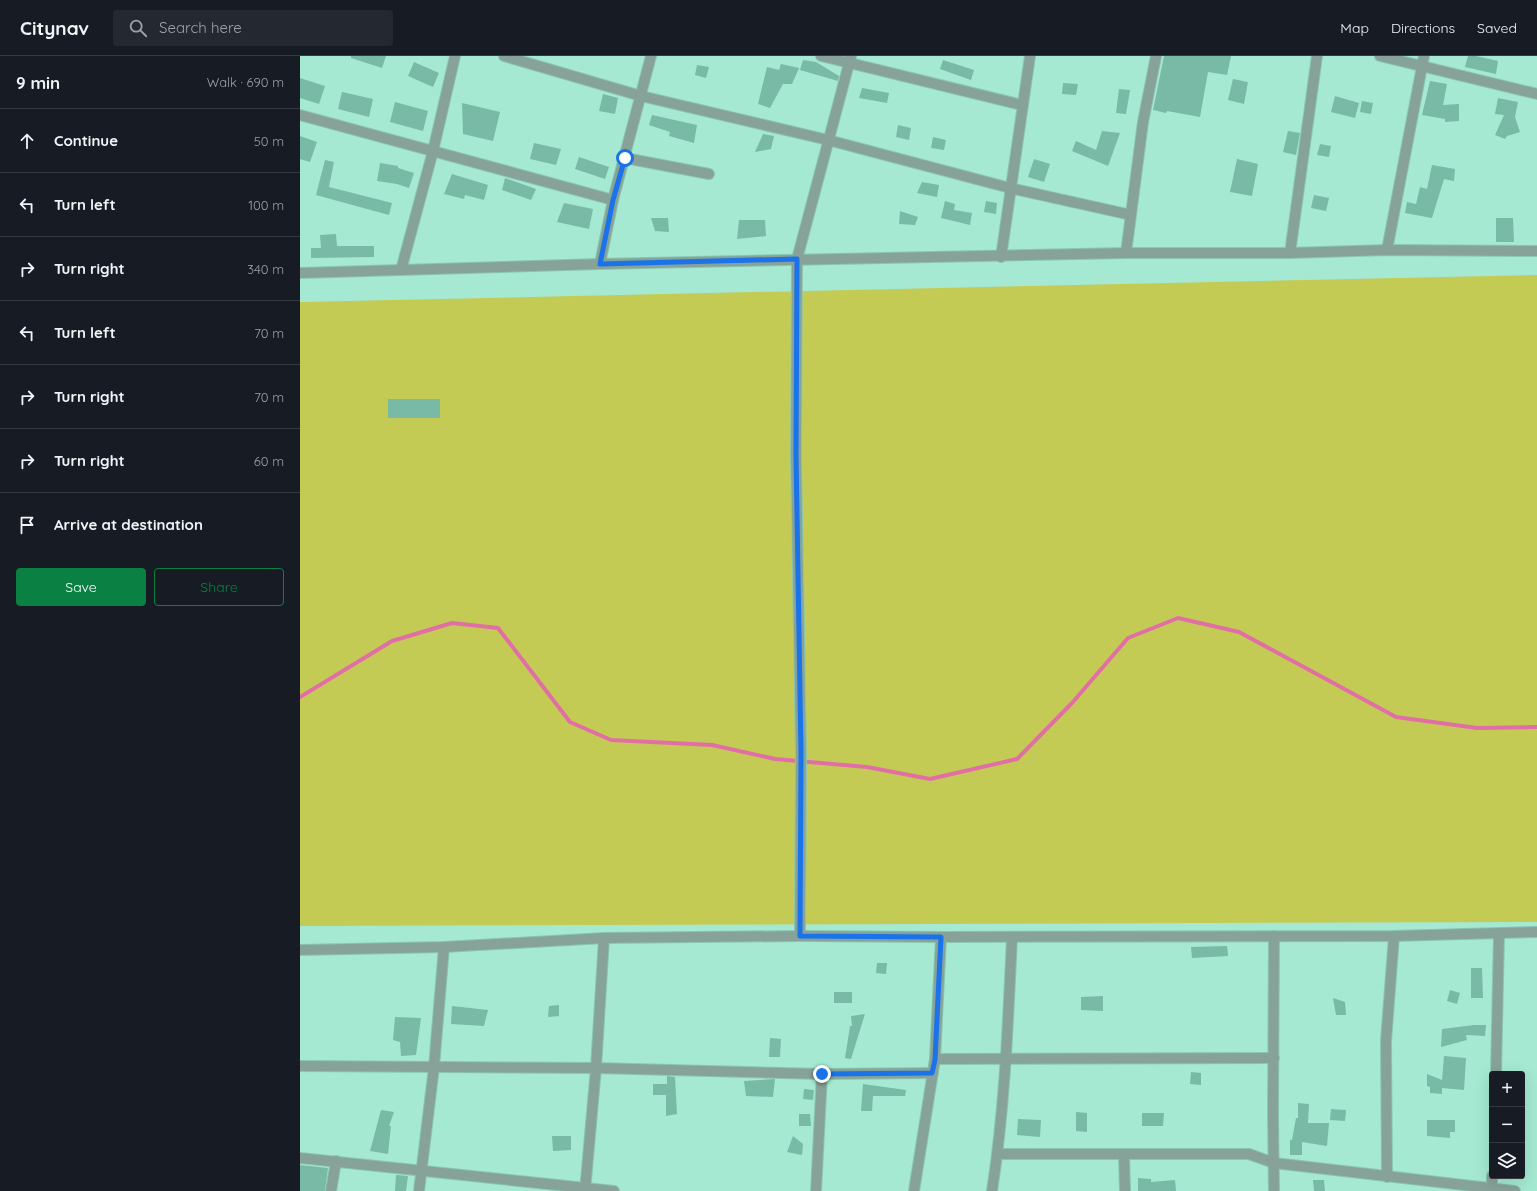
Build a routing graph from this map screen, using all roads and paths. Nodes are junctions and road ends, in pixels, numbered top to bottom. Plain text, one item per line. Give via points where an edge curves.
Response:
1 (455, 56) edge
2 (504, 56) edge
3 (651, 56) edge
4 (821, 56) edge
5 (1030, 56) edge
6 (1156, 56) edge
7 (1317, 56) edge
8 (1380, 56) edge
9 (850, 60) edge
10 (1423, 61) edge
11 (1537, 94) edge
12 (641, 96) junction
13 (1022, 105) junction
14 (300, 115) edge
15 (828, 140) junction
16 (433, 151) junction
17 (625, 158) junction
18 (709, 174) dead end
19 (1010, 188) junction
20 (613, 200) junction
21 (1131, 215) junction
22 (1387, 250) junction
23 (1537, 251) edge
24 (1126, 253) junction
25 (1290, 253) junction
26 (1001, 257) junction
27 (797, 259) junction
28 (600, 264) junction
29 (401, 270) junction
30 (300, 273) edge
31 (1537, 932) edge
32 (1499, 934) junction
33 (800, 936) junction
34 (1274, 936) junction
35 (1394, 936) junction
36 (941, 937) junction
37 (1012, 937) junction
38 (604, 938) junction
39 (444, 947) junction
40 (300, 950) edge
41 (1274, 1058) junction
42 (1006, 1059) junction
43 (935, 1060) junction
44 (300, 1066) edge
45 (434, 1067) junction
46 (596, 1068) junction
47 (1496, 1071) edge
48 (932, 1073) junction
49 (822, 1074) junction
50 (998, 1154) junction
51 (1124, 1154) junction
52 (300, 1158) edge
53 (336, 1161) junction
54 (1274, 1163) junction
55 (421, 1170) junction
56 (1387, 1177) junction
57 (1492, 1179) edge
58 (585, 1189) edge
59 (1492, 1190) edge
60 (331, 1191) edge
61 (419, 1191) edge
62 (614, 1191) edge
63 (816, 1191) edge
64 (914, 1191) edge
65 (992, 1191) edge
66 (1125, 1191) edge
67 (1274, 1191) edge
68 (1515, 1191) edge

1 - 16 street
2 - 12 street
3 - 12 street
4 - 9 street
5 - 13 street
6 - 21 street via 1143,122
7 - 25 street
8 - 10 street
9 - 13 street
9 - 15 street
10 - 11 street
10 - 22 street
12 - 15 street
12 - 17 street
13 - 19 street
14 - 16 street
15 - 19 street
15 - 27 street
16 - 20 street
16 - 29 street
17 - 18 street
17 - 20 street
19 - 21 street
19 - 26 street
20 - 28 street
21 - 24 street
22 - 23 street
22 - 25 street
24 - 25 street
24 - 26 street
26 - 27 street
27 - 28 street
27 - 33 street
28 - 29 street
29 - 30 street
31 - 32 street
32 - 35 street
32 - 47 street
33 - 36 street
33 - 38 street
34 - 35 street
34 - 37 street
34 - 41 street
35 - 56 street via 1386,1041
36 - 37 street
36 - 43 street
37 - 42 street
38 - 39 street
38 - 46 street
39 - 40 street
39 - 45 street
41 - 42 street
41 - 54 street
42 - 43 street
42 - 50 street
43 - 48 street
44 - 45 street
45 - 46 street
45 - 55 street
46 - 49 street
46 - 58 street
48 - 49 street
48 - 64 street
49 - 63 street
50 - 51 street
50 - 65 street
51 - 54 street via 1249,1154
51 - 66 street
52 - 53 street
53 - 55 street
53 - 60 street
54 - 56 street
54 - 67 street
55 - 58 street
55 - 61 street
56 - 59 street
57 - 59 street
58 - 62 street
59 - 68 street

